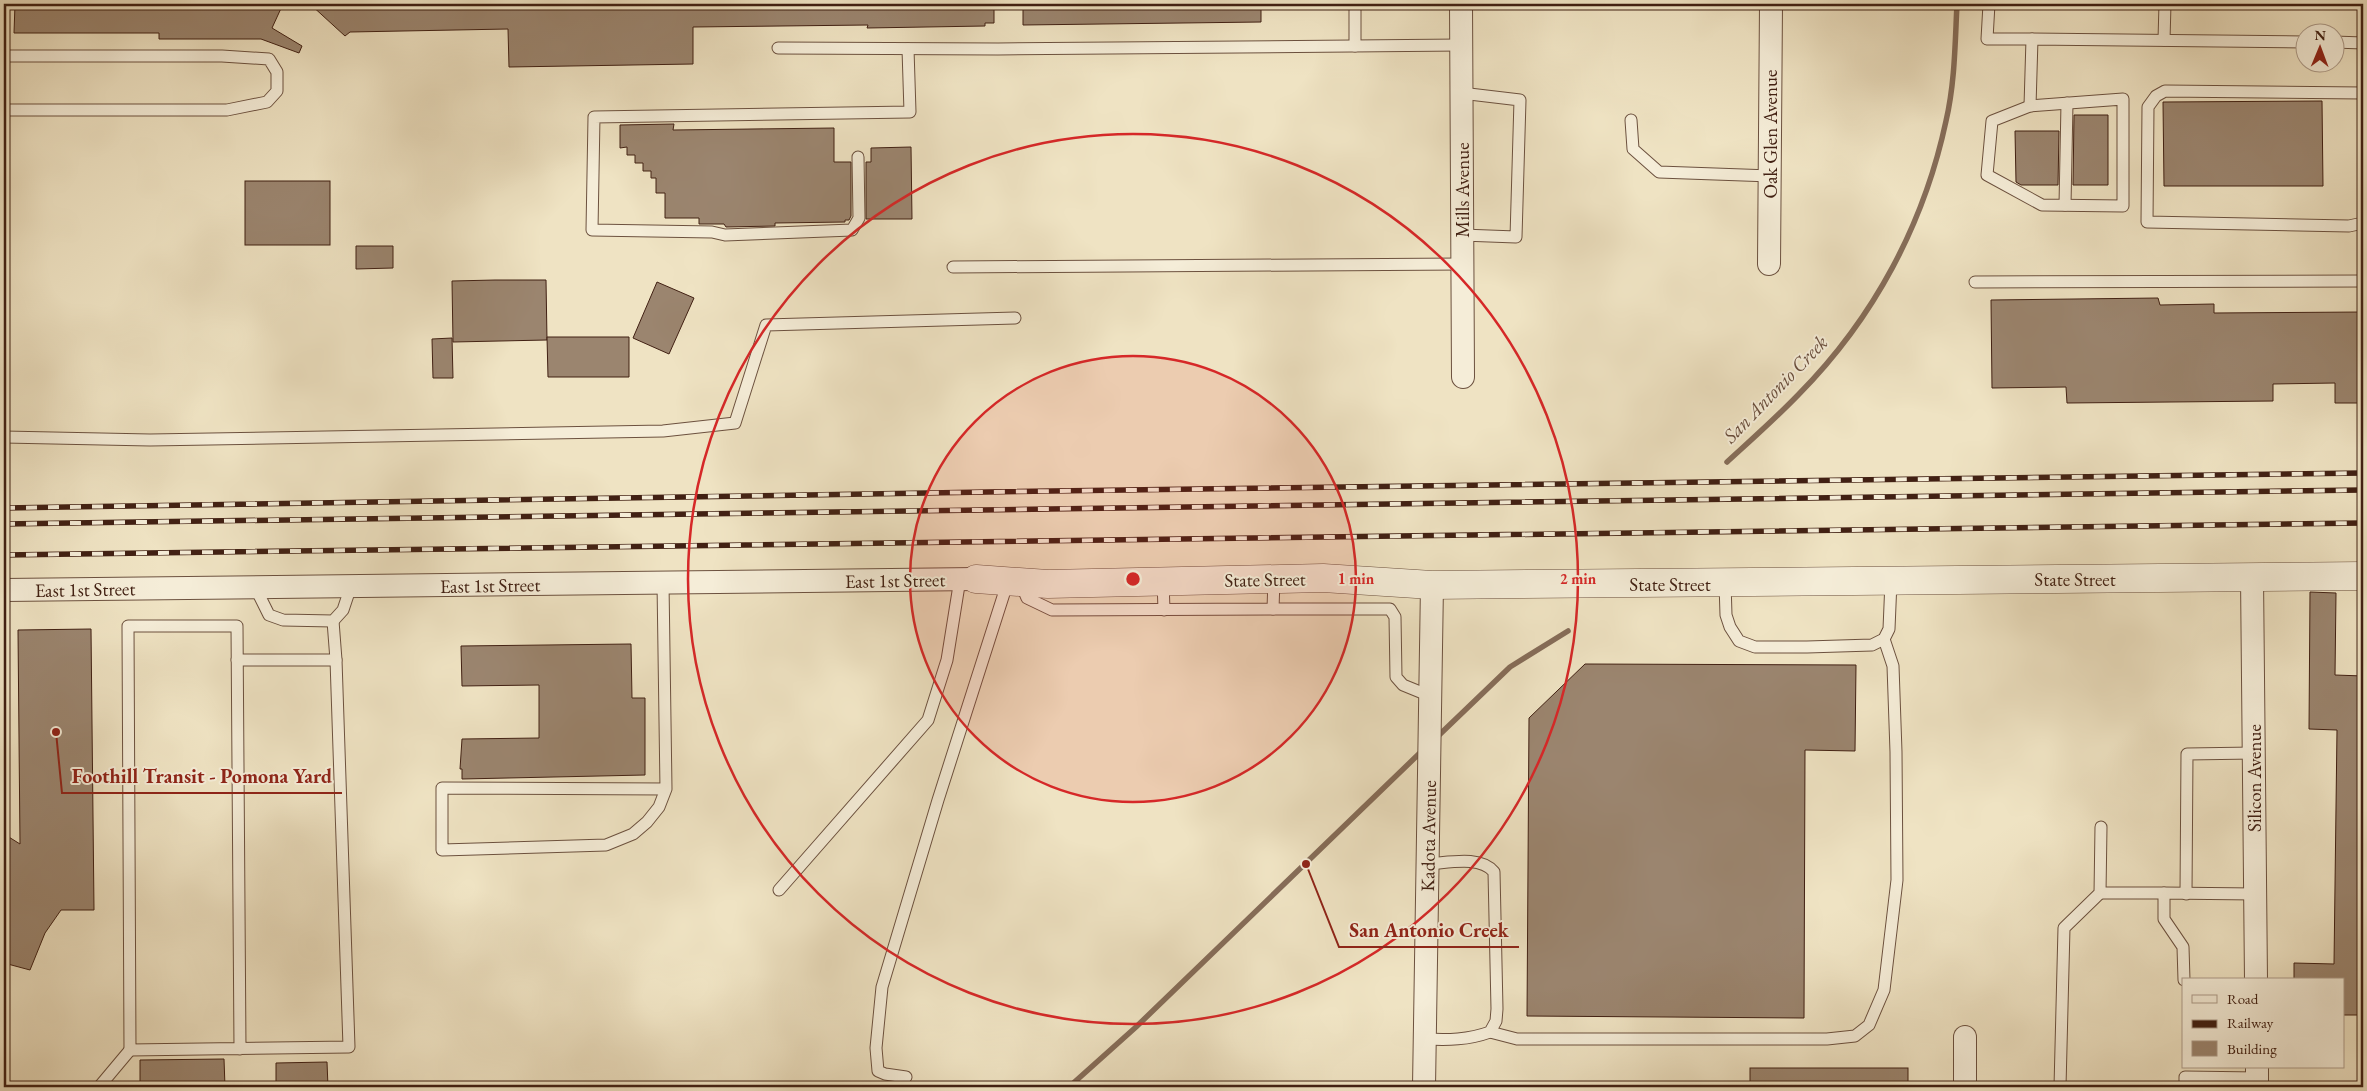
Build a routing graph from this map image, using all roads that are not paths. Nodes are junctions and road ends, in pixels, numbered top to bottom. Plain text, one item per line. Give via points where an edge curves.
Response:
1 (1355, 4) edge
2 (1461, 4) edge
3 (1771, 4) edge
4 (1989, 4) edge
5 (2165, 4) edge
6 (2032, 39) junction
7 (2164, 40) junction
8 (2294, 42) edge
9 (2344, 42) edge
10 (2363, 43) edge
11 (1461, 45) junction
12 (1355, 46) junction
13 (778, 48) dead end
14 (908, 49) junction
15 (4, 56) edge
16 (1461, 93) junction
17 (2363, 93) edge
18 (2067, 103) junction
19 (2030, 106) junction
20 (4, 110) edge
21 (1631, 120) dead end
22 (858, 157) dead end
23 (1770, 176) junction
24 (2065, 205) junction
25 (2363, 223) edge
26 (1462, 236) junction
27 (1462, 264) junction
28 (1770, 264) dead end
29 (953, 267) dead end
30 (2363, 281) edge
31 (1975, 282) dead end
32 (1015, 318) dead end
33 (1463, 377) dead end
34 (4, 437) edge
35 (2363, 576) edge
36 (2252, 577) junction
37 (968, 579) junction
38 (1274, 579) junction
39 (1163, 581) junction
40 (663, 582) junction
41 (1014, 582) junction
42 (1891, 582) junction
43 (1725, 584) junction
44 (1432, 585) junction
45 (351, 586) junction
46 (255, 588) junction
47 (4, 590) edge
48 (1106, 596) junction
49 (1273, 609) junction
50 (1164, 610) junction
51 (333, 621) junction
52 (1884, 639) junction
53 (237, 660) junction
54 (336, 660) junction
55 (1430, 696) junction
56 (2254, 753) junction
57 (666, 789) junction
58 (2101, 827) dead end
59 (1428, 864) junction
60 (779, 890) dead end
61 (2100, 893) junction
62 (2164, 893) junction
63 (2186, 894) junction
64 (2255, 894) junction
65 (2184, 978) edge
66 (2256, 978) edge
67 (1490, 1032) junction
68 (1966, 1037) dead end
69 (1425, 1039) junction
70 (240, 1049) junction
71 (130, 1050) junction
72 (906, 1077) dead end
73 (2185, 1077) edge
74 (2257, 1078) edge
75 (99, 1087) edge
76 (1424, 1087) edge
77 (1965, 1087) edge
78 (2060, 1087) edge

1 - 12 lane
2 - 11 street, Mills Avenue
3 - 23 street, Oak Glen Avenue
4 - 6 lane via 1987,39
5 - 7 lane
6 - 7 lane
6 - 19 lane
7 - 8 lane
9 - 10 lane
11 - 12 lane
11 - 16 street, Mills Avenue
12 - 14 lane
13 - 14 lane
14 - 22 lane via 910,112 594,117 592,230 712,232 725,235 852,230 859,218
15 - 20 lane via 269,59 276,72 277,91 268,102 227,110
16 - 26 street, Mills Avenue
16 - 26 lane via 1520,100 1516,237
17 - 25 lane via 2165,91 2156,96 2148,107 2147,222 2348,226
18 - 19 lane
18 - 24 lane
18 - 24 lane via 2123,99 2123,206
19 - 24 lane via 1992,120 1987,175 2042,205
21 - 23 lane via 1634,149 1659,172
23 - 28 street, Oak Glen Avenue
26 - 27 street, Mills Avenue
27 - 29 lane
27 - 33 street, Mills Avenue
30 - 31 lane
32 - 34 lane via 766,325 735,423 662,431 150,440
35 - 36 street, State Street
36 - 42 street, State Street
36 - 56 street, Silicon Avenue
37 - 40 street, East 1st Street
37 - 41 street, State Street
37 - 60 lane via 928,720
38 - 39 street, State Street
38 - 44 street, State Street via 1323,578
38 - 49 lane
39 - 48 street, State Street
39 - 50 lane
40 - 45 street, East 1st Street
40 - 57 lane
41 - 48 street, State Street via 1048,584
41 - 72 lane via 941,791 882,987 876,1048 878,1071
42 - 43 street, State Street
42 - 52 lane via 1889,629
43 - 44 street, State Street
43 - 52 lane via 1726,615 1730,627 1739,640 1755,647 1857,646 1872,645
44 - 55 street, Kadota Avenue
45 - 46 street, East 1st Street
45 - 51 lane via 344,610
46 - 47 street, East 1st Street
46 - 51 lane via 269,615 283,620
48 - 50 lane
49 - 50 lane
49 - 55 lane via 1390,610 1395,617 1396,677 1403,685
51 - 54 lane
52 - 67 lane via 1892,666 1896,880 1884,990 1869,1025 1855,1036 1827,1039 1517,1039
53 - 54 lane
53 - 70 lane
53 - 71 lane via 236,626 128,626
54 - 70 lane via 349,1048
55 - 59 street, Kadota Avenue
56 - 63 lane via 2187,754
56 - 64 street, Silicon Avenue
57 - 57 lane via 659,807 647,822 633,834 606,845 442,850 442,788
58 - 61 lane
59 - 67 lane via 1477,862 1488,864 1494,872 1497,1009
59 - 69 street, Kadota Avenue
61 - 62 lane
61 - 78 lane via 2064,928
62 - 63 lane
62 - 65 lane via 2164,920 2183,947
63 - 64 lane
64 - 66 street, Silicon Avenue
67 - 69 lane via 1474,1038
68 - 77 street
69 - 76 street, Kadota Avenue
70 - 71 lane
71 - 75 lane
73 - 74 lane

